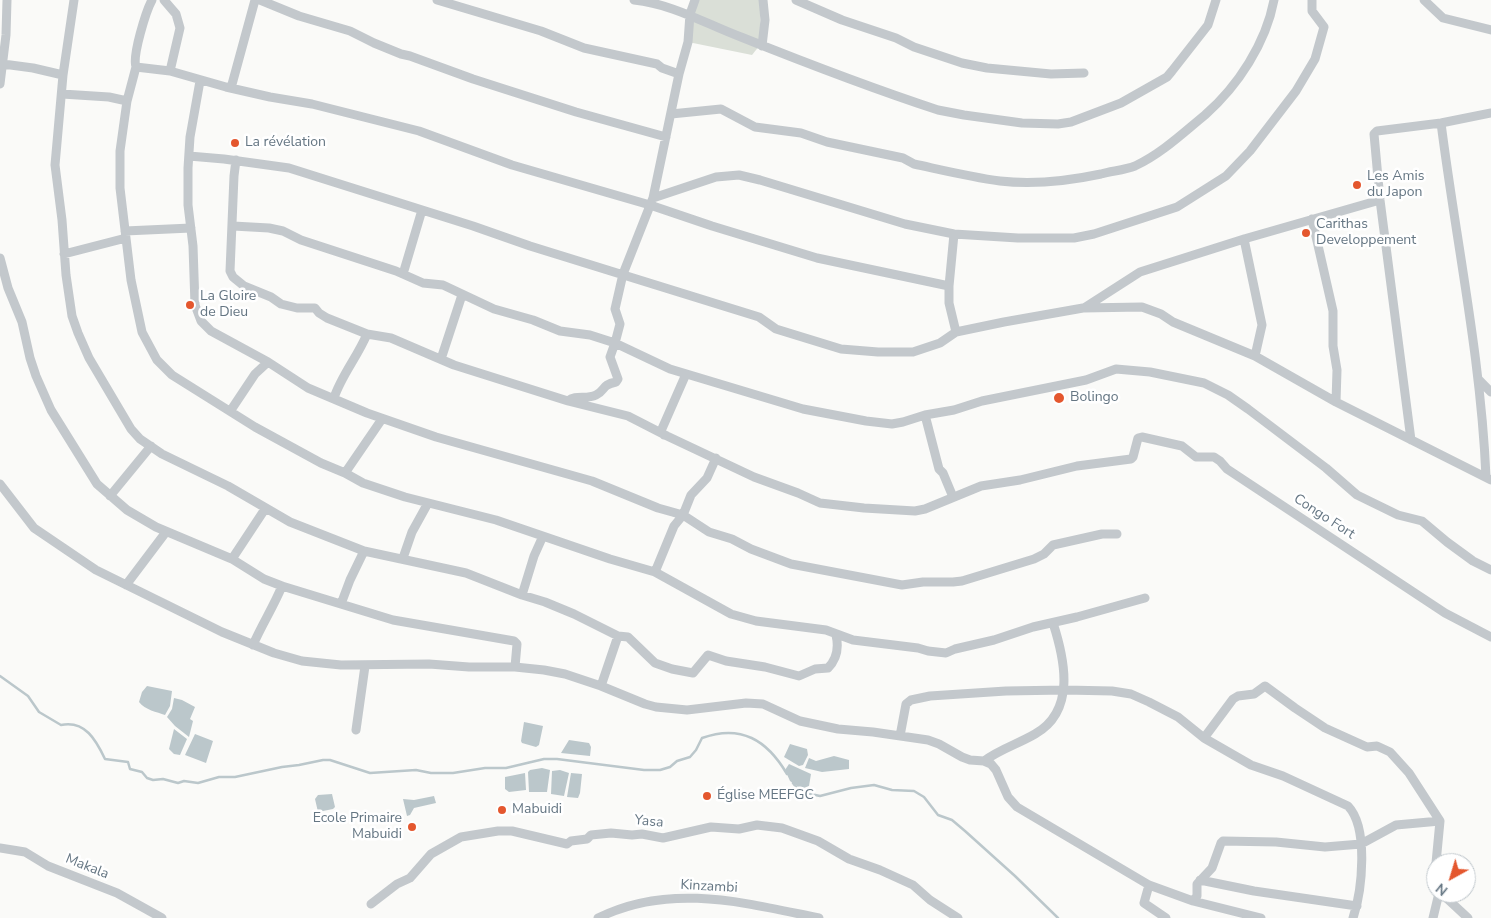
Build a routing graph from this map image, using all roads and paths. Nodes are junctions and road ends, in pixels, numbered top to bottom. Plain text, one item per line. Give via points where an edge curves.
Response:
1 (8, 0) edge
2 (74, 0) edge
3 (152, 0) edge
4 (164, 0) edge
5 (254, 0) edge
6 (260, 0) edge
7 (437, 0) edge
8 (634, 0) edge
9 (695, 0) edge
10 (763, 0) edge
11 (796, 0) edge
12 (1216, 0) edge
13 (1274, 0) edge
14 (1312, 0) edge
15 (1424, 0) edge
16 (690, 14) junction
17 (1491, 30) edge
18 (762, 46) junction
19 (3, 64) junction
20 (136, 67) junction
21 (170, 70) junction
22 (1084, 73) dead end
23 (679, 74) junction
24 (63, 75) junction
25 (200, 81) junction
26 (0, 84) edge
27 (232, 88) junction
28 (62, 94) junction
29 (127, 101) junction
30 (1491, 113) edge
31 (671, 114) junction
32 (1441, 122) junction
33 (666, 137) junction
34 (189, 156) junction
35 (236, 160) junction
36 (1380, 200) junction
37 (652, 202) junction
38 (422, 210) junction
39 (1312, 219) junction
40 (233, 226) junction
41 (191, 228) junction
42 (954, 234) junction
43 (126, 235) junction
44 (1244, 239) junction
45 (64, 254) junction
46 (0, 258) edge
47 (403, 274) junction
48 (623, 274) junction
49 (949, 286) junction
50 (462, 295) junction
51 (1083, 308) junction
52 (956, 332) junction
53 (367, 334) junction
54 (615, 343) junction
55 (1255, 356) junction
56 (441, 359) junction
57 (268, 362) junction
58 (686, 374) junction
59 (1478, 379) junction
60 (1491, 392) edge
61 (334, 398) junction
62 (568, 401) junction
63 (1336, 402) junction
64 (230, 410) junction
65 (925, 415) junction
66 (382, 419) junction
67 (667, 436) junction
68 (1411, 440) junction
69 (150, 446) junction
70 (716, 458) junction
71 (345, 473) junction
72 (1488, 479) edge
73 (0, 484) edge
74 (110, 496) junction
75 (952, 496) junction
76 (428, 503) junction
77 (265, 509) junction
78 (682, 515) junction
79 (166, 532) junction
80 (1116, 534) dead end
81 (543, 536) junction
82 (364, 551) junction
83 (403, 558) junction
84 (232, 559) junction
85 (1491, 570) edge
86 (655, 572) junction
87 (126, 585) junction
88 (282, 586) junction
89 (522, 595) junction
90 (1145, 598) dead end
91 (341, 604) junction
92 (1053, 623) junction
93 (836, 635) junction
94 (618, 636) junction
95 (1491, 637) edge
96 (253, 645) junction
97 (365, 666) junction
98 (516, 667) junction
99 (601, 686) junction
100 (1065, 690) junction
101 (356, 730) dead end
102 (900, 736) junction
103 (1204, 738) junction
104 (984, 761) junction
105 (1440, 821) junction
106 (1361, 844) junction
107 (0, 848) edge
108 (1437, 853) edge
109 (1200, 880) junction
110 (1149, 885) junction
111 (1193, 902) junction
112 (1437, 903) edge
113 (1454, 903) edge
114 (371, 904) dead end
115 (1357, 906) junction
116 (162, 918) edge
117 (598, 918) edge
118 (819, 918) edge
119 (958, 918) edge
120 (1166, 918) edge
121 (1261, 918) edge
122 (1353, 918) edge
123 (1433, 918) edge
124 (1468, 918) edge

1 - 19 street
2 - 24 street
3 - 20 street via 137,47
4 - 21 street via 176,14 180,28
5 - 27 street
6 - 33 street via 474,79
7 - 23 street via 541,31 584,48 657,64
8 - 16 street via 655,2
9 - 16 street
10 - 18 street
11 - 22 street via 962,63 1051,74
12 - 18 street via 1208,25 1167,77 1121,103 1058,124 1022,123 938,110
13 - 31 street via 1259,46 1220,102 1144,161 1133,167 1084,178 1047,182 1000,181 914,164 903,158 827,142 801,133 756,126 721,109
14 - 42 street via 1312,10 1324,28 1315,59 1296,91 1250,151 1226,176 1194,197 1172,209 1074,238
15 - 17 street via 1443,18
16 - 18 street
16 - 23 street via 688,42
19 - 24 street
19 - 26 street
20 - 21 street
20 - 29 street
21 - 25 street
23 - 31 street
24 - 28 street
25 - 27 street
25 - 34 street
27 - 37 street via 419,131 512,166
28 - 29 street
28 - 45 street via 55,165
29 - 43 street via 120,151 120,188
30 - 32 street
31 - 33 street
32 - 36 street via 1374,134
32 - 59 street
33 - 37 street
34 - 35 street
34 - 41 street
35 - 38 street via 290,168
35 - 40 street
36 - 39 street
36 - 68 street
37 - 42 street via 714,177 739,175 905,224
37 - 48 street
37 - 49 street via 712,226 817,258
38 - 47 street
38 - 48 street
39 - 44 street
39 - 63 street via 1332,311 1333,346 1338,370
40 - 47 street via 269,228
40 - 53 street via 230,271 239,282 281,304 315,308 327,318
41 - 43 street
41 - 57 street via 195,305 201,321 211,331
42 - 49 street
43 - 45 street
43 - 64 street via 133,293 142,332 150,350 172,375
44 - 51 street via 1140,272
44 - 55 street via 1262,325
45 - 69 street via 72,316 85,348 131,429
46 - 74 street via 36,376 70,442 92,477
47 - 50 street via 426,284 443,285
48 - 52 street via 759,317 776,329 841,349 916,352 940,343
48 - 54 street via 615,309 620,324
49 - 52 street via 949,303
50 - 54 street via 560,331
50 - 56 street
51 - 52 street
51 - 55 street via 1142,307
53 - 56 street via 391,338
53 - 61 street
54 - 58 street via 665,368
54 - 62 street via 610,357 618,375 616,382 608,383 595,396 572,397
55 - 63 street
56 - 62 street via 454,366
57 - 61 street via 308,388
57 - 64 street via 255,374
58 - 65 street via 803,409 866,421 892,424
58 - 67 street via 661,431
59 - 60 street
59 - 72 street
61 - 66 street
62 - 67 street via 628,416
63 - 68 street
64 - 71 street via 274,438
65 - 75 street via 939,468
65 - 85 street via 1086,380 1116,369 1204,383 1248,409 1357,495 1398,516 1422,521 1446,542
66 - 71 street
66 - 78 street via 458,444 574,475
67 - 70 street
68 - 72 street
69 - 74 street
69 - 77 street
70 - 75 street via 754,478 830,505 915,511
70 - 78 street via 707,478 692,495
71 - 76 street via 363,483
73 - 87 street via 34,528 96,570
74 - 79 street via 126,510
75 - 95 street, Congo Fort via 981,486 1077,466 1130,459 1139,437 1182,446 1196,457 1214,457 1227,469 1445,613
76 - 81 street
76 - 83 street via 412,532
77 - 82 street
77 - 84 street
78 - 80 street via 709,532 791,564 902,585 962,581 1034,559 1053,545
78 - 86 street via 674,526
79 - 84 street
79 - 87 street
81 - 86 street
81 - 89 street
82 - 83 street
82 - 91 street
83 - 89 street via 466,573
84 - 88 street
86 - 93 street via 731,614 756,621 826,630
87 - 96 street
88 - 91 street
88 - 96 street
89 - 94 street via 574,614
90 - 92 street
91 - 98 street via 393,620 514,641 517,644
92 - 93 street via 946,653
92 - 100 street via 1061,650
93 - 94 street via 838,651 834,662 828,668 799,676 708,655 693,672 672,669 655,663 628,637
94 - 99 street
96 - 97 street via 302,661
97 - 98 street
97 - 101 street
98 - 99 street via 565,674
99 - 102 street via 656,707 687,710 763,704 800,721
100 - 102 street via 989,692 911,700 906,704
100 - 103 street via 1131,694 1178,717
100 - 104 street via 1057,712 1042,729
102 - 104 street via 928,740 970,760
103 - 105 street via 1235,697 1254,694 1267,686 1325,728 1367,747 1378,746 1390,752 1409,773
103 - 106 street via 1251,764 1344,802 1353,811
104 - 110 street via 996,770 1008,797 1017,807
105 - 106 street via 1396,825
105 - 108 street
106 - 109 street via 1325,847 1223,841 1212,868
106 - 115 street via 1362,869
107 - 116 street, Makala via 25,852 48,866 117,893
109 - 111 street
109 - 115 street
110 - 111 street
110 - 120 street via 1144,903
111 - 121 street
112 - 123 street
113 - 124 street
114 - 119 street, Yasa via 410,878 434,852 453,840 473,834 512,831 567,844 611,833 663,838 711,828 738,829 757,825 792,831 898,878
115 - 122 street
117 - 118 street, Kinzambi via 644,903 692,897 718,898

